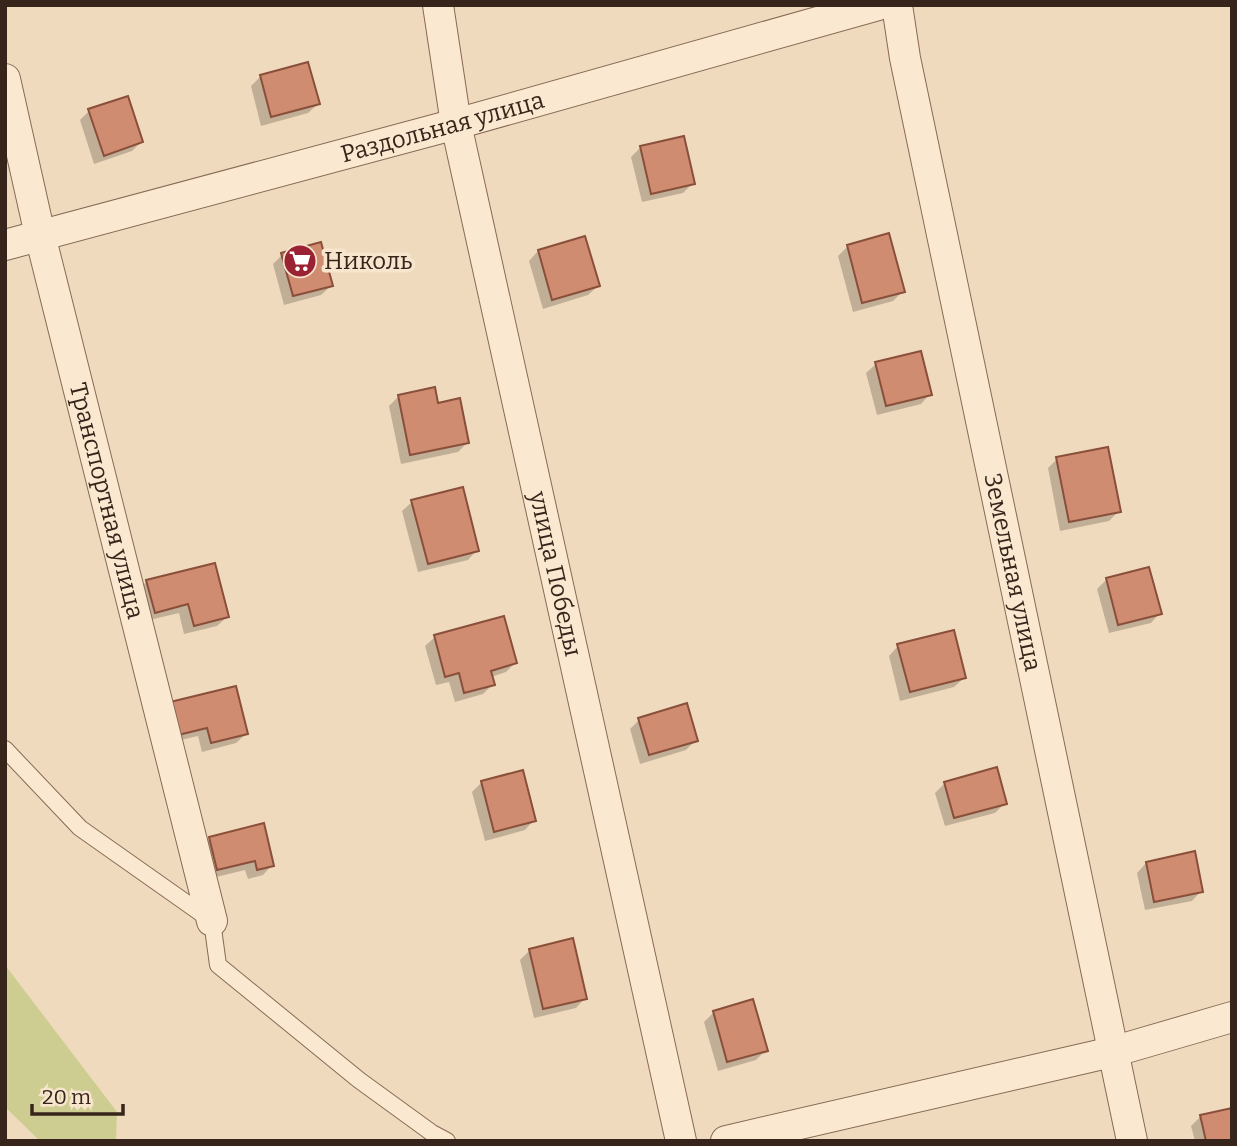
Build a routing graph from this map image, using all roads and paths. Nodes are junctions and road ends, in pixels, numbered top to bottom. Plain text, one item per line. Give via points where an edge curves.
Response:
1 (438, 5) edge
2 (878, 5) edge
3 (897, 5) edge
4 (5, 79) edge
5 (456, 124) junction
6 (40, 235) junction
7 (5, 245) edge
8 (5, 749) edge
9 (212, 921) junction
10 (1232, 1017) edge
11 (1112, 1052) junction
12 (447, 1141) edge
13 (681, 1141) edge
14 (726, 1141) edge
15 (1132, 1141) edge

1 - 5 street, улица Победы
2 - 5 street, Раздольная улица
3 - 11 street, Земельная улица
4 - 6 street, Транспортная улица
5 - 6 street, Раздольная улица
5 - 13 street, улица Победы
6 - 7 street, Раздольная улица
6 - 9 street, Транспортная улица
8 - 9 lane via 80,828
9 - 12 lane via 218,965 359,1080
10 - 11 street
11 - 14 street
11 - 15 street, Земельная улица

